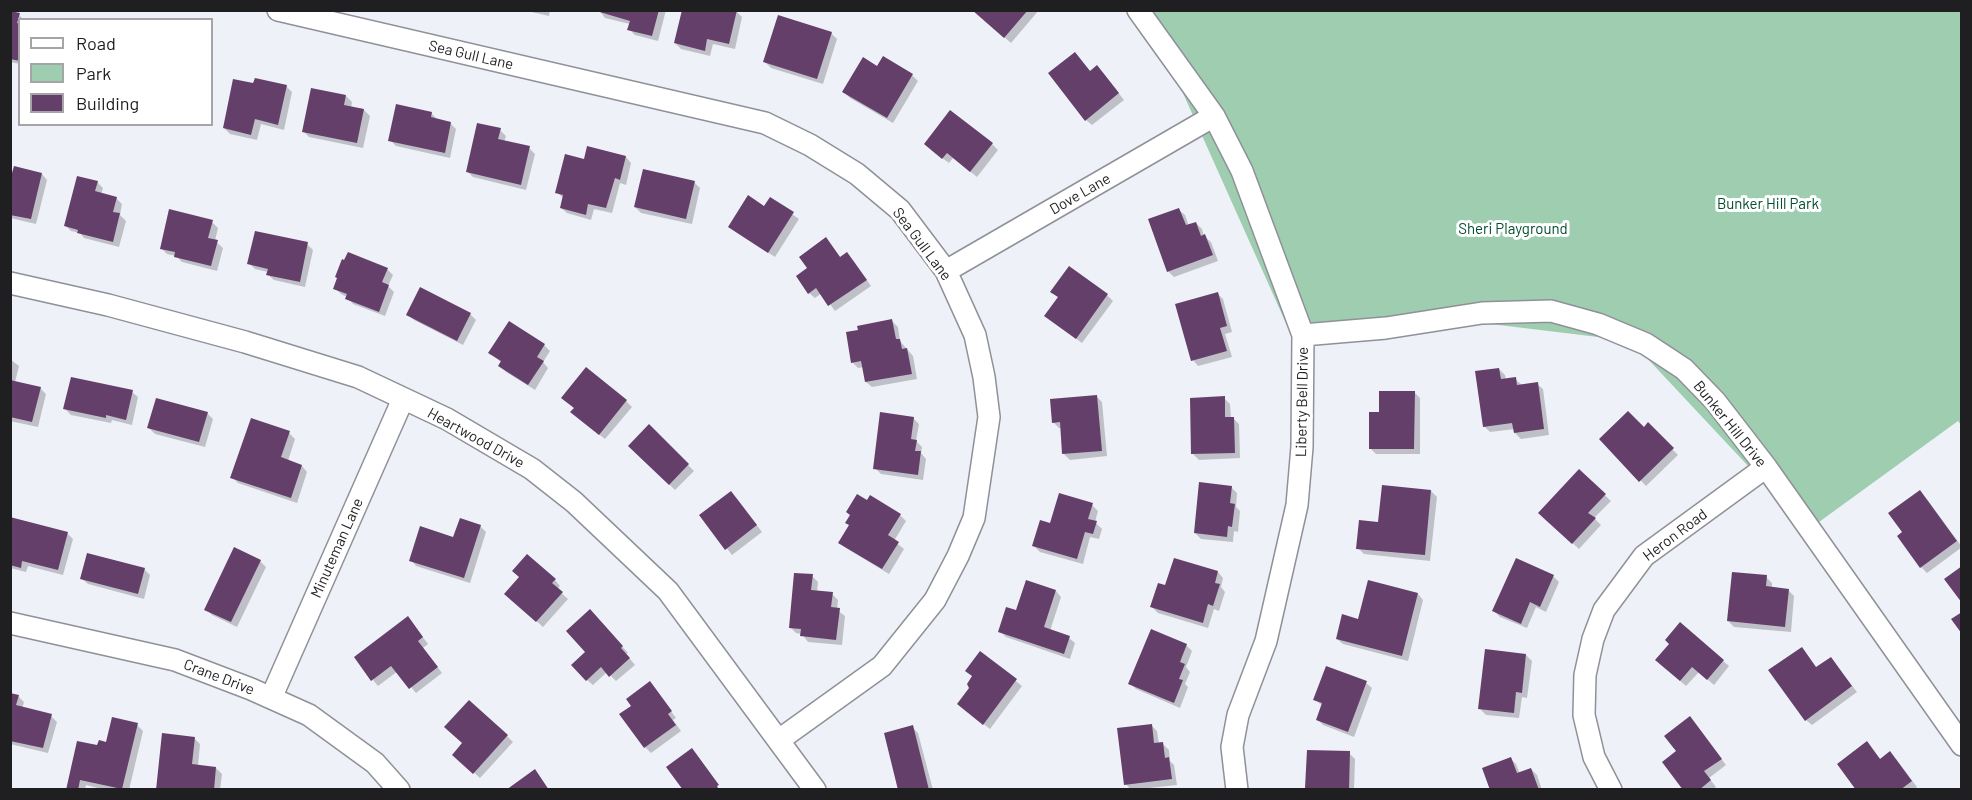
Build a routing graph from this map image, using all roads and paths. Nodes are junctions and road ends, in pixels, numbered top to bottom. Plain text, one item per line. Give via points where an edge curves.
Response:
1 (278, 10) edge
2 (1148, 14) edge
3 (1214, 117) junction
4 (946, 271) junction
5 (10, 283) edge
6 (1304, 335) junction
7 (403, 399) junction
8 (1766, 467) junction
9 (10, 623) edge
10 (271, 698) junction
11 (779, 740) junction
12 (1962, 745) edge
13 (399, 789) edge
14 (815, 789) edge
15 (1237, 789) edge
16 (1611, 789) edge

1 - 4 street, Sea Gull Lane via 765,123 857,174 900,210
2 - 3 street, Liberty Bell Drive
3 - 4 street, Dove Lane
3 - 6 street, Liberty Bell Drive via 1242,171
4 - 11 street, Sea Gull Lane via 975,335 989,417 974,518 935,600 882,666
5 - 7 street, Heartwood Drive via 245,342 358,377
6 - 8 street, Bunker Hill Drive via 1386,328 1482,313 1551,311 1598,324 1646,344 1684,369 1715,401
6 - 15 street, Liberty Bell Drive via 1298,505 1266,641 1238,715 1232,747
7 - 10 street, Minuteman Lane
7 - 11 street, Heartwood Drive via 447,419 532,469 574,502 668,591
8 - 12 street, Bunker Hill Drive
8 - 16 street, Heron Road via 1644,556 1604,610 1585,675 1584,715 1594,757
9 - 10 street, Crane Drive via 175,660
10 - 13 street, Crane Drive via 309,715 375,763
11 - 14 street, Heartwood Drive

